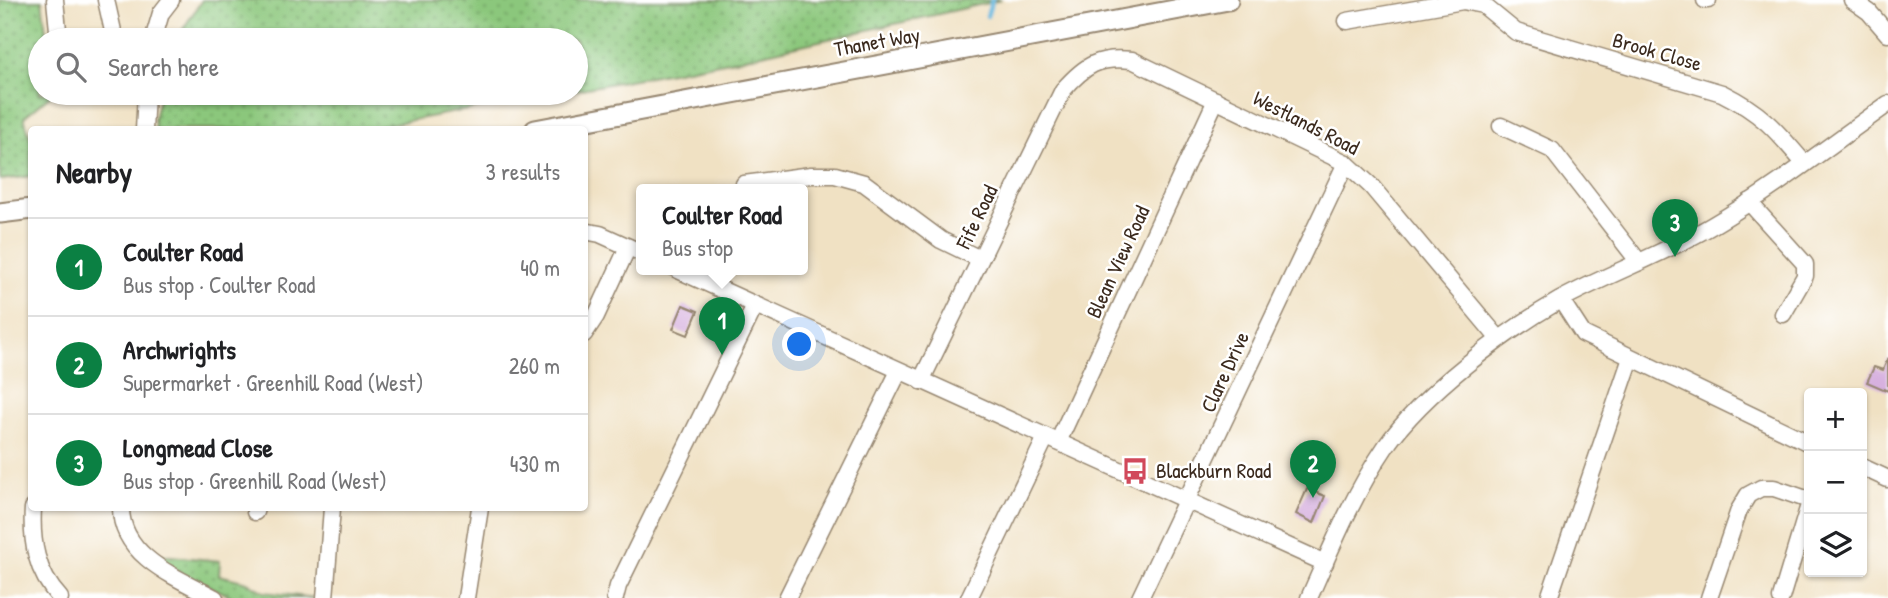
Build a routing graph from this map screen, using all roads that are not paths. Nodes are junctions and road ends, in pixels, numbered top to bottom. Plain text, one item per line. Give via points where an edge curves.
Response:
1 (55, 0) edge
2 (106, 0) edge
3 (172, 0) edge
4 (1228, 0) edge
5 (1852, 0) edge
6 (1485, 2) edge
7 (1347, 19) dead end
8 (58, 28) edge
9 (112, 28) edge
10 (157, 28) edge
11 (1888, 34) edge
12 (1075, 76) joint
13 (1216, 100) junction
14 (1888, 104) edge
15 (145, 105) edge
16 (1502, 125) dead end
17 (144, 126) edge
18 (556, 126) edge
19 (1346, 163) junction
20 (1804, 163) junction
21 (758, 184) edge
22 (1749, 202) junction
23 (28, 210) edge
24 (0, 213) edge
25 (588, 232) edge
26 (635, 250) edge
27 (980, 259) junction
28 (1639, 262) junction
29 (689, 275) edge
30 (1561, 300) junction
31 (755, 306) junction
32 (1783, 314) dead end
33 (588, 328) edge
34 (1499, 339) junction
35 (1631, 358) junction
36 (899, 371) junction
37 (921, 381) junction
38 (1052, 440) junction
39 (1804, 441) edge
40 (1867, 469) edge
41 (1888, 479) edge
42 (1804, 500) edge
43 (1187, 501) junction
44 (33, 511) edge
45 (121, 511) edge
46 (332, 511) edge
47 (480, 511) edge
48 (1806, 514) edge
49 (1325, 563) junction
50 (60, 598) edge
51 (215, 598) edge
52 (325, 598) edge
53 (466, 598) edge
54 (615, 598) edge
55 (787, 598) edge
56 (969, 598) edge
57 (1140, 598) edge
58 (1309, 598) edge
59 (1549, 598) edge
60 (1709, 598) edge
61 (1781, 598) edge

1 - 8 street
2 - 9 street
3 - 10 street
4 - 18 main road, Thanet Way
5 - 11 street
6 - 7 street, Brook Close via 1463,1
6 - 20 street, Brook Close via 1516,32 1722,93 1752,108
12 - 13 street, Westlands Road via 1093,62 1115,58 1132,61
12 - 27 street, Fife Road via 1063,90
13 - 19 street, Westlands Road
13 - 38 street, Blean View Road
14 - 20 street
15 - 17 street
16 - 28 street via 1525,131 1552,150
19 - 34 street, Westlands Road via 1371,186
19 - 43 street, Clare Drive
20 - 22 street
21 - 27 street via 811,174 835,174 864,183 941,240
22 - 28 street
22 - 32 street via 1805,264 1805,276
23 - 24 main road
25 - 26 street
26 - 33 street
27 - 37 street, Fife Road
28 - 30 street
29 - 31 street
30 - 34 street
30 - 35 street via 1583,334
31 - 36 street
31 - 54 street
34 - 49 street via 1425,401 1386,446 1356,495
35 - 39 street
35 - 59 street
36 - 37 street
36 - 55 street
37 - 38 street
38 - 43 street
38 - 56 street, Blean View Road
40 - 41 street
42 - 60 street via 1774,488 1748,495
43 - 49 street
43 - 57 street, Clare Drive
44 - 50 street via 37,561
45 - 51 street via 129,541 159,568
46 - 52 street
47 - 53 street
48 - 61 street
49 - 58 street

